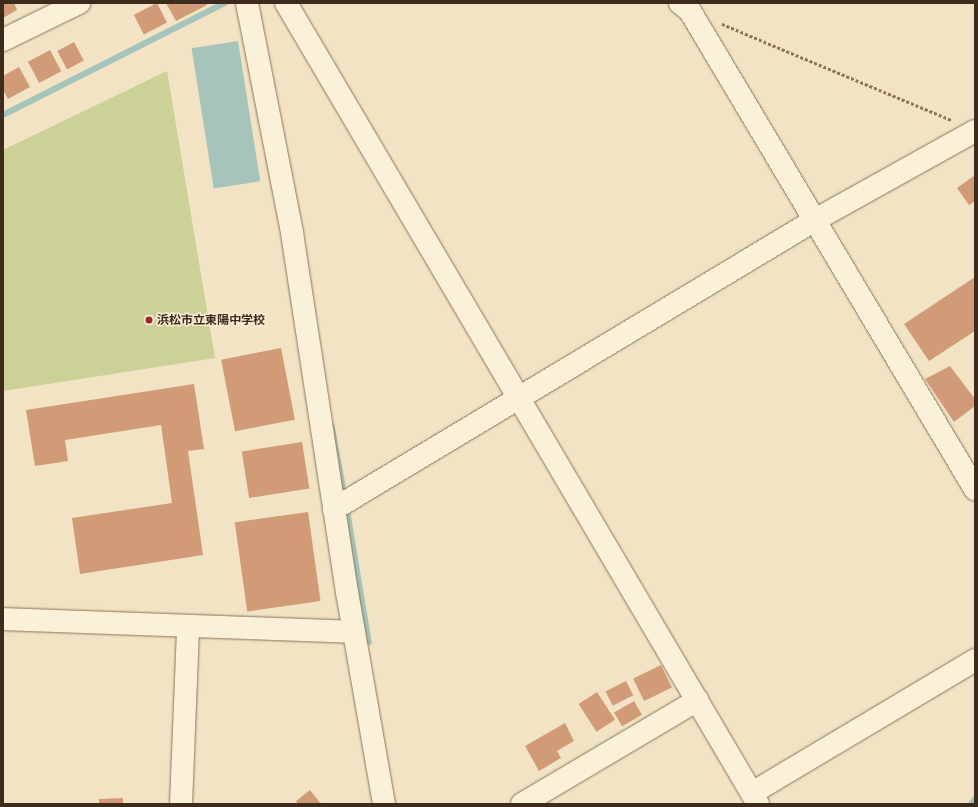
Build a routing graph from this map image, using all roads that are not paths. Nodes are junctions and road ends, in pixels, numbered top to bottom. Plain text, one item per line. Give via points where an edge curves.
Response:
1 (79, 3) edge
2 (247, 3) edge
3 (286, 3) edge
4 (680, 3) edge
5 (3, 40) edge
6 (968, 127) edge
7 (815, 220) junction
8 (518, 398) junction
9 (975, 489) edge
10 (334, 509) junction
11 (3, 619) edge
12 (188, 628) junction
13 (354, 632) junction
14 (975, 660) edge
15 (698, 700) junction
16 (755, 798) edge
17 (181, 804) edge
18 (384, 804) edge
19 (522, 804) edge

1 - 5 street
2 - 10 street via 292,232
3 - 8 street
4 - 7 street via 690,10
6 - 7 street
7 - 8 street
7 - 9 street
8 - 10 street
8 - 15 street
10 - 13 street
11 - 12 street
12 - 13 street
12 - 17 street
13 - 18 street
14 - 16 street
15 - 16 street
15 - 19 street

